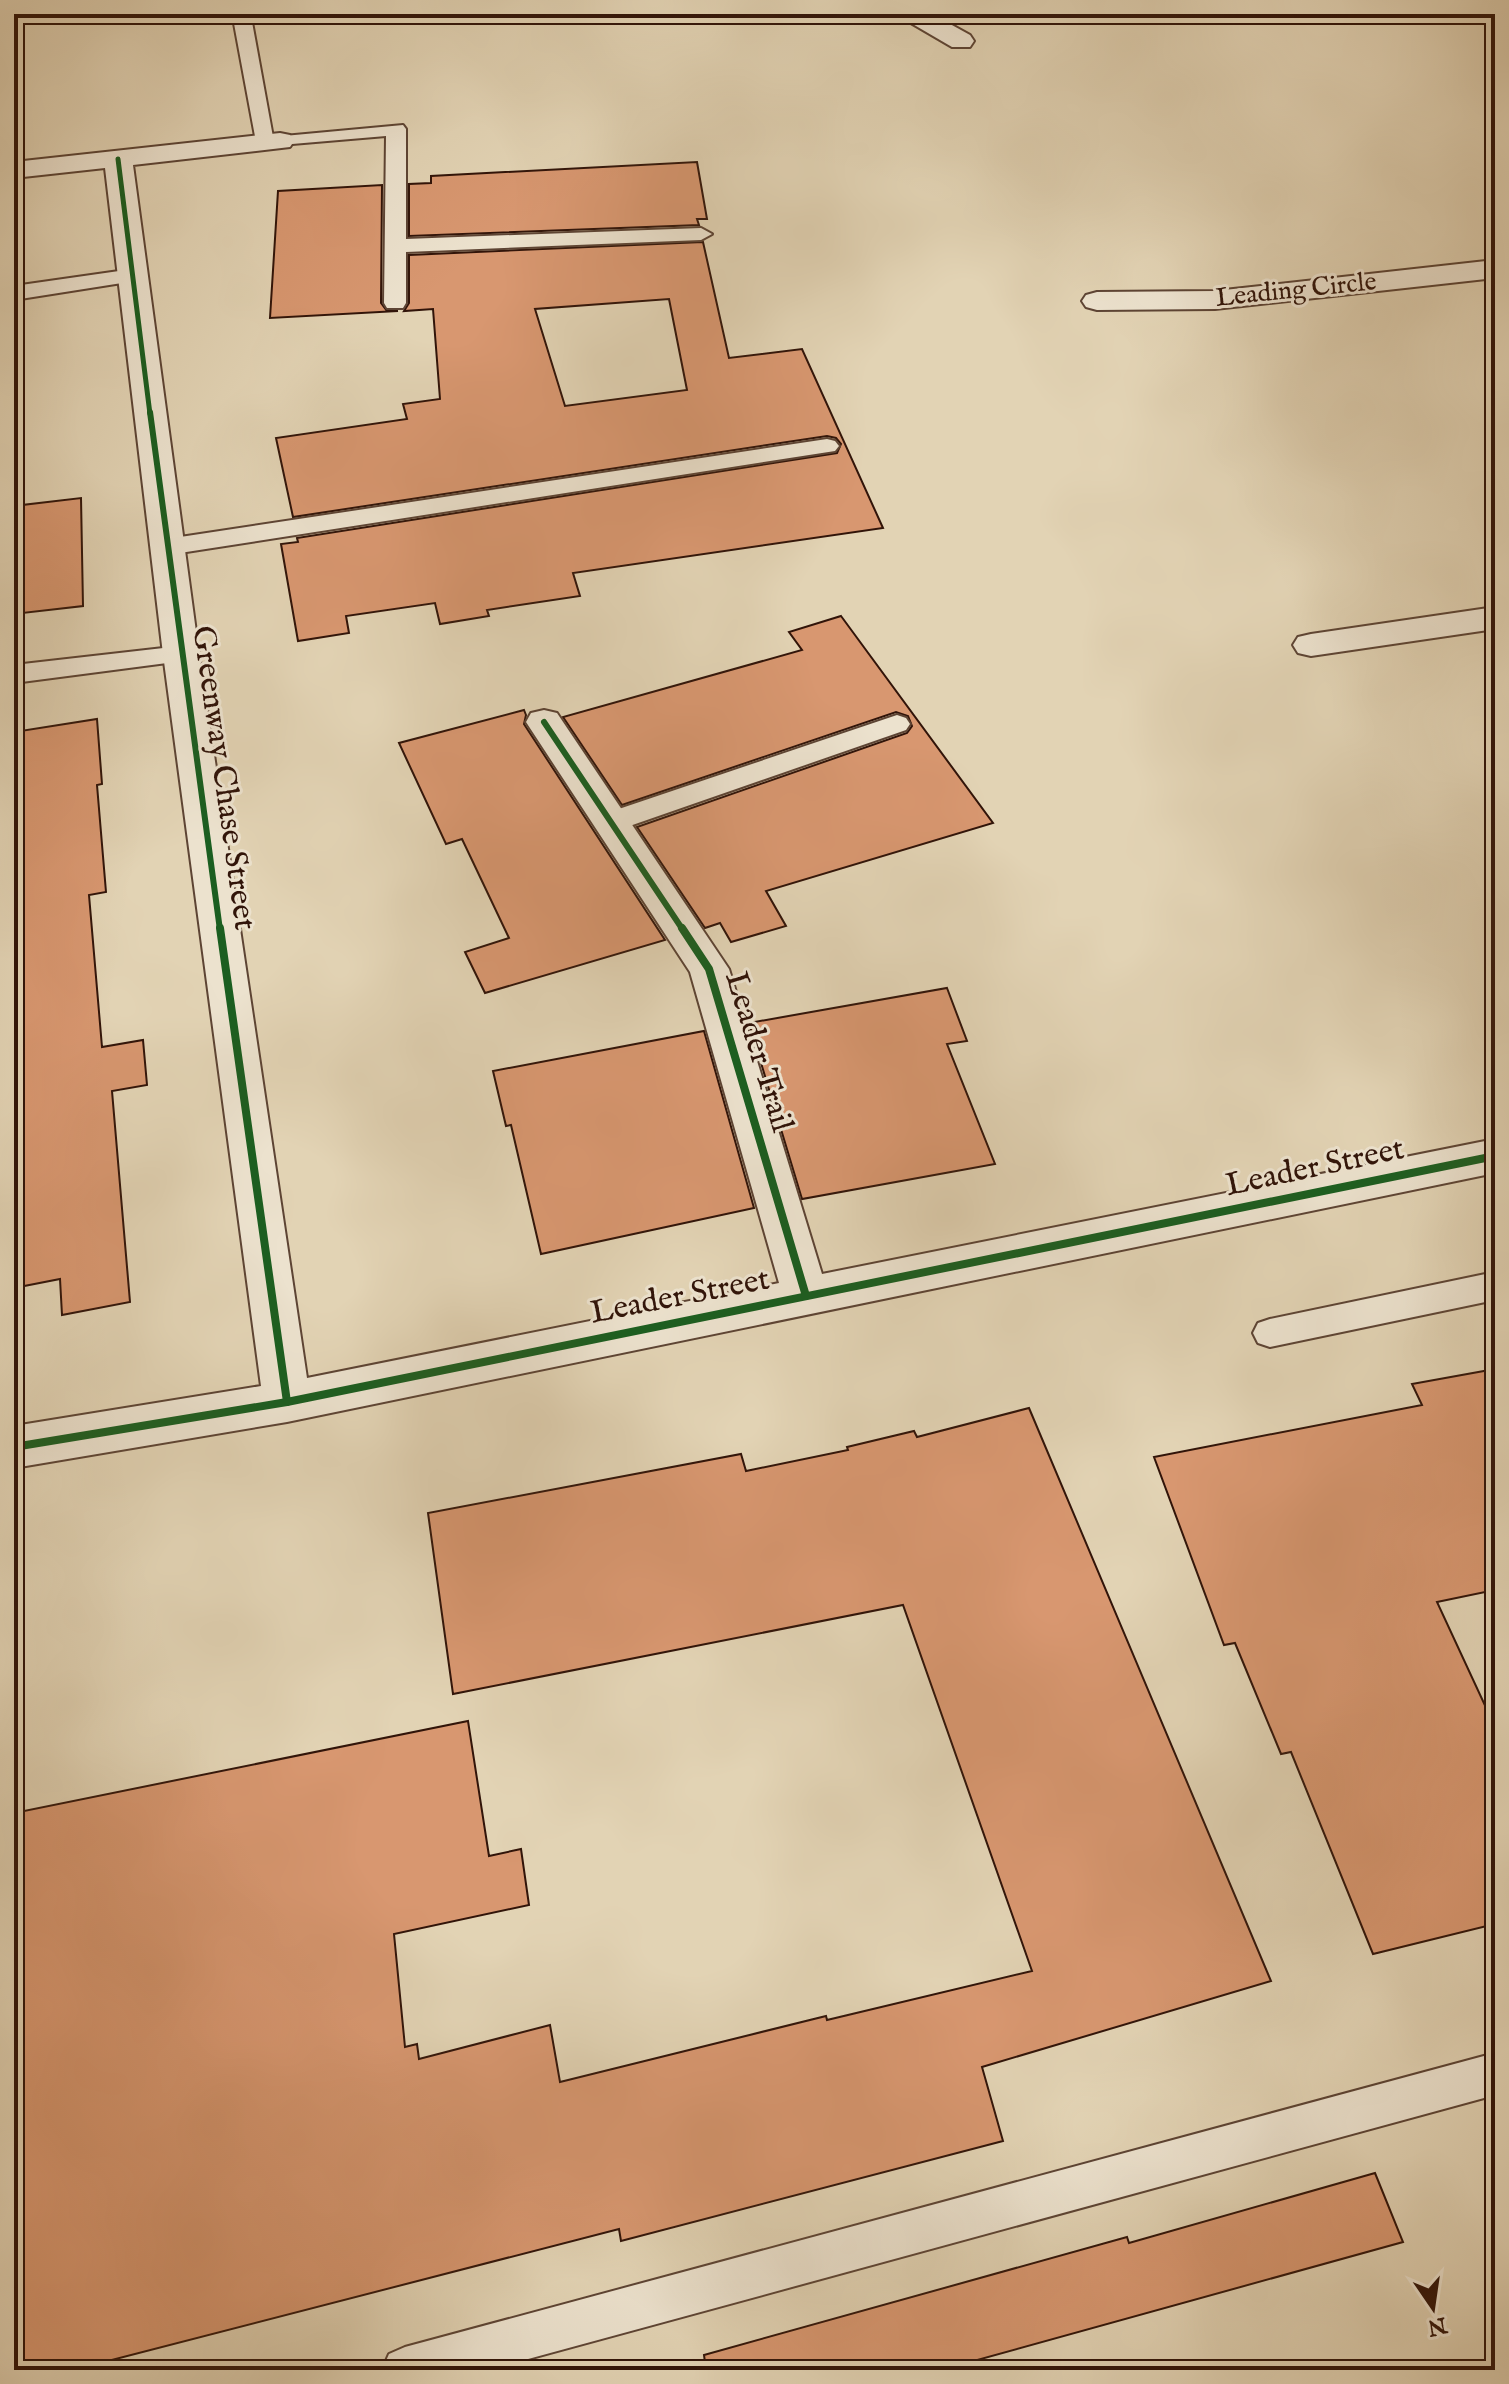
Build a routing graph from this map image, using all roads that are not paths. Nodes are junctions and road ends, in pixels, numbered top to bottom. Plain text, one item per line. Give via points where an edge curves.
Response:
1 (278, 14) edge
2 (913, 14) edge
3 (961, 41) dead end
4 (272, 142) junction
5 (118, 159) junction
6 (14, 170) edge
7 (701, 234) dead end
8 (395, 246) junction
9 (1495, 269) edge
10 (133, 275) junction
11 (14, 293) edge
12 (1097, 301) dead end
13 (395, 303) dead end
14 (827, 446) dead end
15 (167, 547) junction
16 (1495, 618) edge
17 (1311, 645) dead end
18 (181, 654) junction
19 (14, 674) edge
20 (544, 722) dead end
21 (897, 724) dead end
22 (611, 822) junction
23 (1495, 1156) edge
24 (1495, 1286) edge
25 (806, 1296) junction
26 (1270, 1333) dead end
27 (287, 1402) junction
28 (14, 1447) edge
29 (1495, 2074) edge
30 (405, 2370) edge

1 - 4 lane via 242,18
2 - 3 street
4 - 5 street
4 - 8 lane via 396,129
5 - 6 street
5 - 10 street, Greenway Chase Street
7 - 8 lane
8 - 13 lane
9 - 12 street, Leading Circle via 1215,300
10 - 11 lane
10 - 15 street, Greenway Chase Street
14 - 15 lane
15 - 18 street, Greenway Chase Street
16 - 17 street
18 - 19 lane
18 - 27 street, Greenway Chase Street
20 - 22 street, Leader Trail
21 - 22 lane
22 - 25 street, Leader Trail via 709,969
23 - 25 street, Leader Street
24 - 26 lane
25 - 27 street, Leader Street
27 - 28 street, Leader Street
29 - 30 lane

